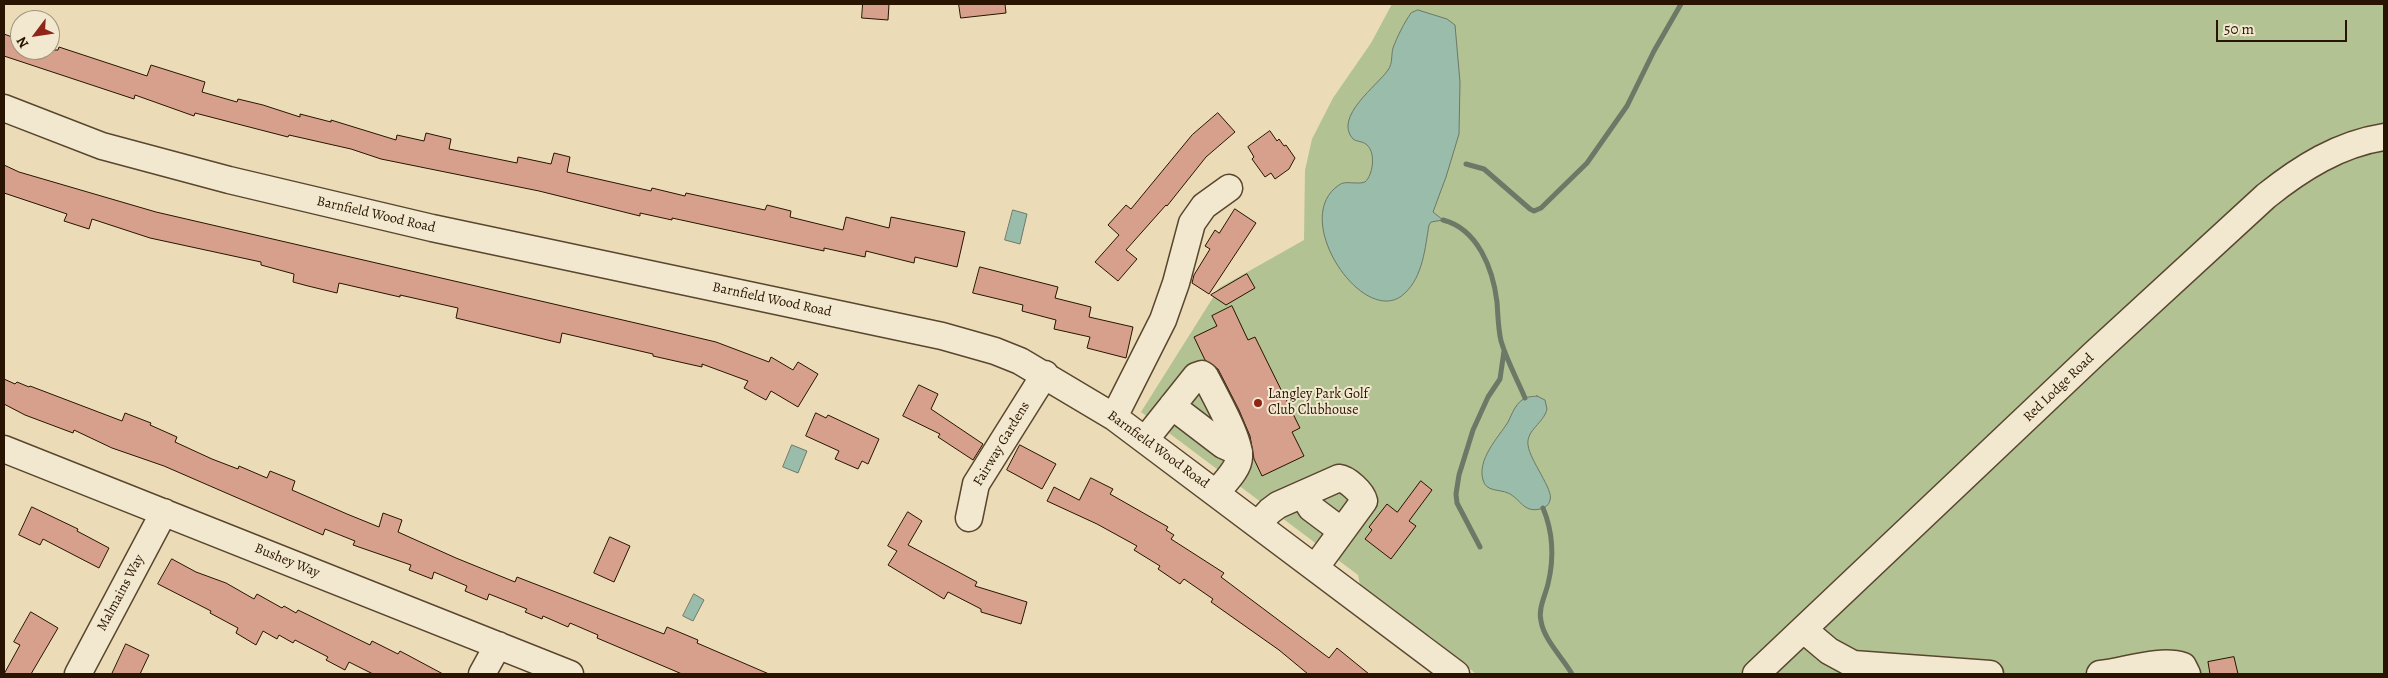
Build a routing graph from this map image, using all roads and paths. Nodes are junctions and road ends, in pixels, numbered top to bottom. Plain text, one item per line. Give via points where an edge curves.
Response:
1 (4, 108) edge
2 (2384, 137) edge
3 (1229, 188) dead end
4 (1045, 374) junction
5 (1172, 406) junction
6 (1114, 418) junction
7 (1145, 440) junction
8 (4, 449) edge
9 (1239, 452) junction
10 (1216, 492) junction
11 (1303, 495) junction
12 (164, 512) junction
13 (969, 518) dead end
14 (1258, 524) junction
15 (1343, 529) junction
16 (1316, 568) junction
17 (1804, 630) junction
18 (498, 645) junction
19 (78, 674) edge
20 (482, 674) edge
21 (570, 674) edge
22 (1456, 674) edge
23 (1756, 674) edge
24 (1990, 674) edge
25 (2100, 674) edge
26 (2187, 674) edge

1 - 4 street, Barnfield Wood Road via 102,146 229,180 432,228 969,342
2 - 17 street, Red Lodge Road via 2358,142 2329,154 2266,196 2094,354
3 - 6 street via 1204,206 1192,223 1166,312
4 - 6 street, Barnfield Wood Road
4 - 13 street, Fairway Gardens via 976,484
5 - 7 street
5 - 9 street via 1223,445
5 - 9 street via 1196,376 1206,376
6 - 7 street, Barnfield Wood Road
7 - 10 street, Barnfield Wood Road
8 - 12 street, Bushey Way
9 - 10 street via 1234,470
10 - 14 street, Barnfield Wood Road
11 - 14 street via 1273,508
11 - 15 street via 1311,508
11 - 15 street via 1338,478 1346,480 1364,501
12 - 18 street, Bushey Way
12 - 19 street, Malmains Way
14 - 16 street, Barnfield Wood Road
15 - 16 street
16 - 22 street, Barnfield Wood Road
17 - 23 street, Red Lodge Road
17 - 24 street via 1829,651 1853,664
18 - 20 street
18 - 21 street, Bushey Way
25 - 26 street via 2177,664 2183,666

